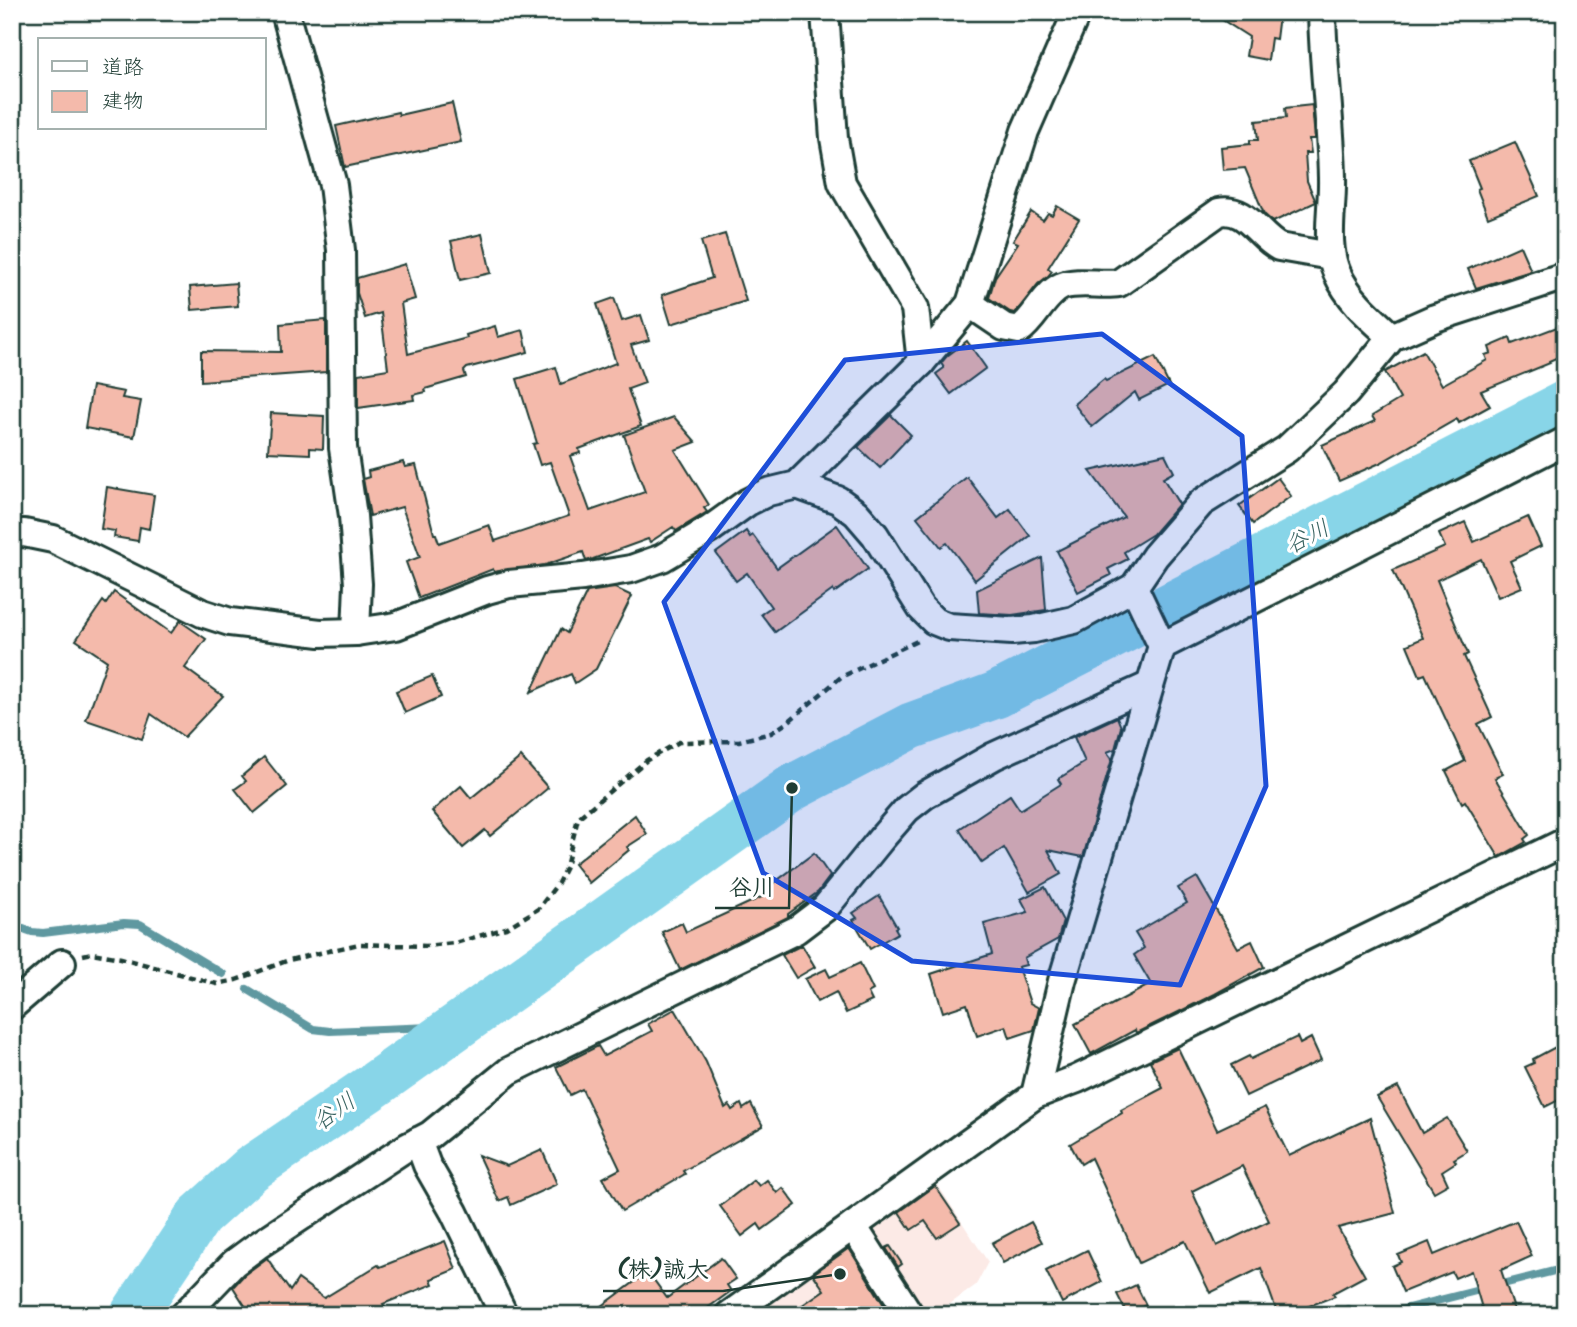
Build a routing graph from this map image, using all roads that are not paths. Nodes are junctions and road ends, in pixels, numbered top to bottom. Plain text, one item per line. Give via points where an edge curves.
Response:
1 (285, 12) edge
2 (825, 12) edge
3 (1077, 12) edge
4 (1322, 12) edge
5 (1331, 256) junction
6 (1565, 276) edge
7 (970, 304) junction
8 (1392, 337) junction
9 (921, 363) junction
10 (1565, 441) edge
11 (797, 485) junction
12 (12, 534) edge
13 (1137, 593) junction
14 (356, 632) junction
15 (1159, 640) junction
16 (1148, 686) junction
17 (1562, 847) edge
18 (62, 963) road end
19 (12, 1006) edge
20 (1035, 1095) junction
21 (418, 1141) junction
22 (853, 1226) junction
23 (184, 1315) edge
24 (504, 1315) edge
25 (729, 1315) edge
26 (910, 1315) edge

1 - 14 street via 338,213 343,449 358,584
2 - 9 street via 834,138 842,183 915,308
3 - 7 street via 1025,131
4 - 5 street via 1332,180
5 - 7 street via 1279,247 1239,212 1229,209 1119,283 1062,286 1019,330 1004,327
5 - 8 street via 1337,274 1360,308
6 - 8 street via 1435,318
7 - 9 street
8 - 13 street via 1346,393 1287,449 1201,503 1155,556
9 - 11 street
10 - 15 street
11 - 13 street via 838,500 856,513 876,535 921,608 945,625 1034,629 1074,620
11 - 14 street via 768,492 662,558 632,569 509,584 396,626
12 - 14 street via 53,539 230,622 320,633
13 - 15 street
15 - 16 street
16 - 20 street via 1062,981
16 - 21 street via 994,756 925,795 907,809 825,908 796,930 509,1071
17 - 20 street
18 - 19 street
20 - 22 street
21 - 23 street via 234,1263
21 - 24 street
22 - 25 street
22 - 26 street

